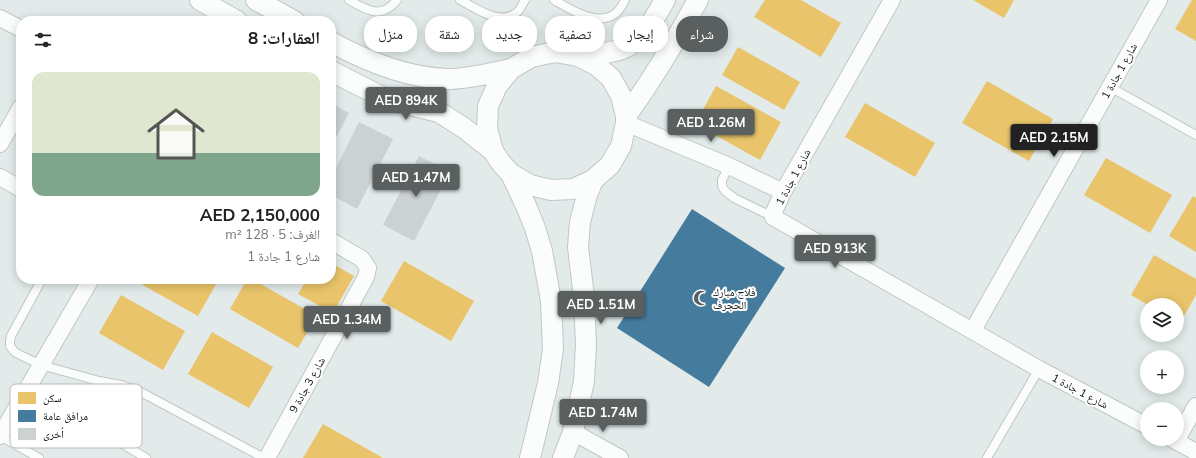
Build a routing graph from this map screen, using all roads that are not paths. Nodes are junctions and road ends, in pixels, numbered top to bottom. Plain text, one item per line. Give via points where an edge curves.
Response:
1 (200, 0) edge
2 (256, 0) edge
3 (349, 0) edge
4 (397, 0) edge
5 (460, 0) edge
6 (525, 0) edge
7 (554, 0) edge
8 (625, 0) edge
9 (698, 0) edge
10 (892, 0) edge
11 (1159, 0) edge
12 (660, 3) edge
13 (228, 16) edge
14 (285, 16) edge
15 (0, 18) edge
16 (16, 26) edge
17 (336, 44) edge
18 (578, 56) junction
19 (511, 69) junction
20 (336, 74) edge
21 (1110, 87) junction
22 (16, 116) edge
23 (626, 120) junction
24 (1196, 135) edge
25 (0, 144) edge
26 (493, 150) junction
27 (730, 166) junction
28 (511, 174) junction
29 (0, 177) edge
30 (593, 180) junction
31 (16, 186) edge
32 (783, 192) junction
33 (773, 217) junction
34 (336, 244) edge
35 (39, 284) edge
36 (88, 284) edge
37 (973, 330) junction
38 (41, 366) junction
39 (1039, 369) junction
40 (30, 384) edge
41 (116, 384) edge
42 (142, 393) edge
43 (1196, 406) edge
44 (10, 419) edge
45 (1140, 422) edge
46 (1184, 425) edge
47 (573, 432) junction
48 (0, 436) edge
49 (10, 442) edge
50 (1184, 445) edge
51 (21, 448) edge
52 (129, 448) edge
53 (1196, 452) edge
54 (39, 458) edge
55 (146, 458) edge
56 (266, 458) edge
57 (530, 458) edge
58 (563, 458) edge
59 (620, 458) edge
60 (987, 458) edge

1 - 13 street
2 - 14 street
3 - 4 lane via 366,10 377,12 384,11
5 - 6 lane via 500,18 517,13
7 - 8 lane via 578,13 600,19 617,12
9 - 23 street
10 - 32 street, شارع 1 جادة 1
11 - 21 street, شارع 1 جادة 1
12 - 18 street via 646,29 622,49
15 - 16 street
17 - 19 street via 376,64 414,75 447,79 476,77
18 - 19 street via 554,52 532,57
18 - 23 street via 596,65 611,78 621,96
19 - 26 street via 497,86 488,106 487,129
20 - 26 street via 388,100 439,112
21 - 24 lane
21 - 37 street, شارع 1 جادة 1
22 - 25 street
23 - 27 street
23 - 30 street via 621,146 610,165
26 - 28 street
27 - 32 street
27 - 33 lane via 722,180 725,191
28 - 30 street via 530,185 551,190 573,188
28 - 57 street via 538,236 552,300 553,349 548,383
29 - 31 street
30 - 47 street via 580,222 578,247 586,344 584,380
32 - 33 street, شارع 1 جادة 1
33 - 37 street, شارع 1 جادة 1
34 - 56 street, شارع 3 جادة 9 via 362,259 368,268 366,277
35 - 38 lane via 10,341 10,346 16,353
36 - 38 street
37 - 39 street, شارع 1 جادة 1
38 - 40 street
38 - 41 lane
39 - 45 street, شارع 1 جادة 1
39 - 60 lane
42 - 56 lane
43 - 46 street
44 - 48 street
47 - 58 street
47 - 59 street
48 - 49 lane
50 - 53 street
51 - 54 lane
52 - 55 lane

